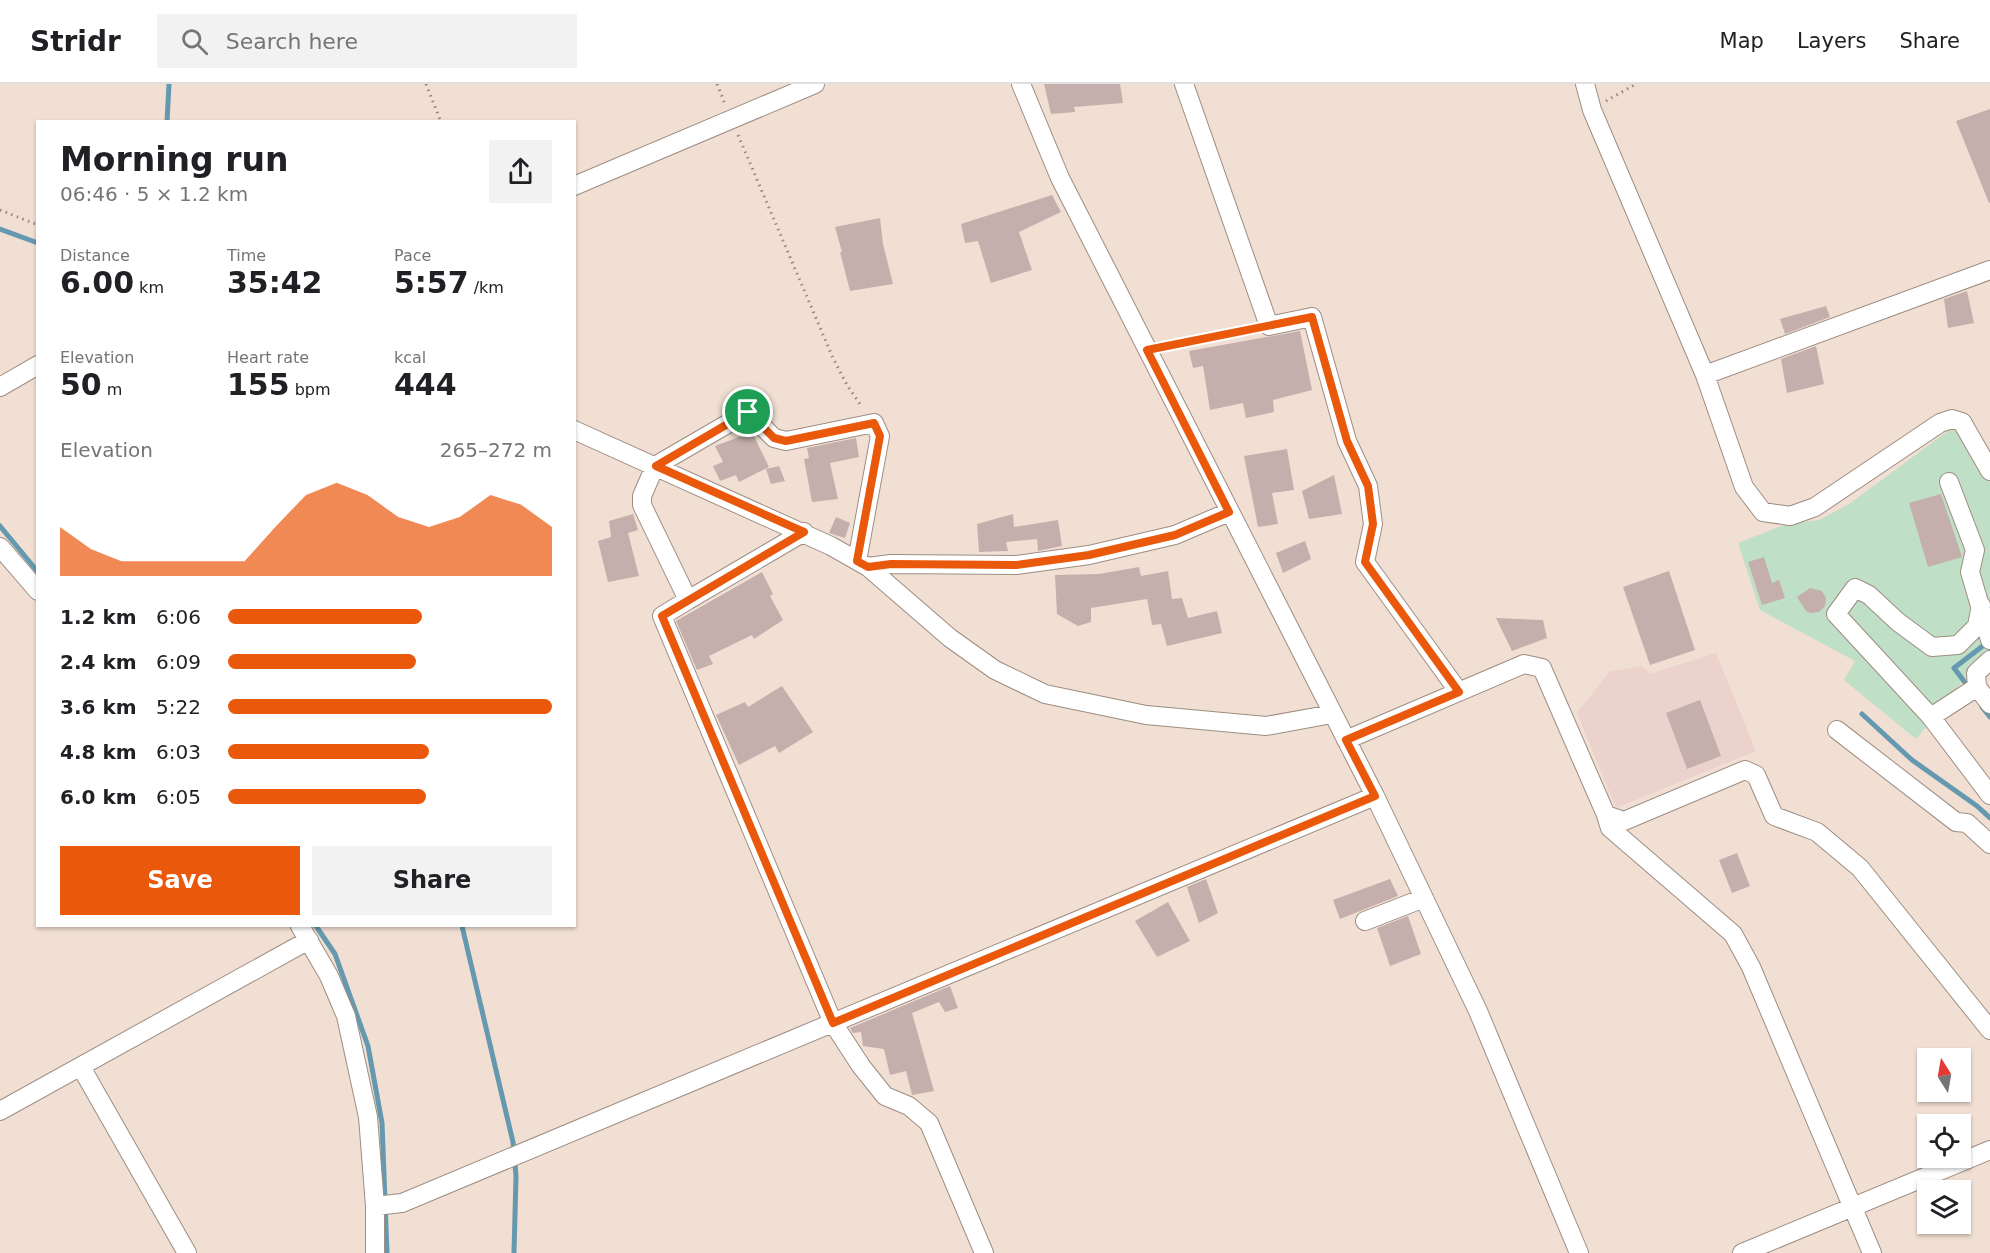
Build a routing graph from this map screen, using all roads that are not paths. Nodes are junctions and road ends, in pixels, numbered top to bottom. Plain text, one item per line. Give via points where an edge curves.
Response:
1 (815, 84) edge
2 (1021, 84) edge
3 (1184, 84) edge
4 (1585, 84) edge
5 (576, 185) edge
6 (1990, 270) edge
7 (36, 366) edge
8 (1706, 375) junction
9 (0, 387) edge
10 (576, 431) edge
11 (656, 466) junction
12 (1990, 471) edge
13 (1949, 482) dead end
14 (1229, 512) junction
15 (804, 532) junction
16 (0, 547) edge
17 (862, 564) junction
18 (36, 589) edge
19 (688, 600) junction
20 (1981, 605) junction
21 (1990, 640) edge
22 (1990, 660) edge
23 (1977, 687) junction
24 (1459, 692) junction
25 (1990, 704) edge
26 (1332, 714) junction
27 (1931, 717) junction
28 (1837, 729) dead end
29 (1346, 740) junction
30 (1990, 795) edge
31 (1375, 796) junction
32 (1606, 814) junction
33 (1990, 844) edge
34 (1424, 898) junction
35 (1365, 921) dead end
36 (304, 933) edge
37 (833, 1023) junction
38 (1990, 1030) edge
39 (81, 1067) junction
40 (0, 1111) edge
41 (1990, 1150) edge
42 (375, 1206) junction
43 (1853, 1208) junction
44 (187, 1253) edge
45 (375, 1253) edge
46 (984, 1253) edge
47 (1579, 1253) edge
48 (1742, 1253) edge
49 (1872, 1253) edge

1 - 5 street
2 - 14 street via 1060,178
3 - 24 street via 1269,326 1312,317 1347,441 1368,486 1373,524 1365,562
4 - 8 street via 1592,110
6 - 8 street
7 - 9 street
8 - 12 street via 1744,487 1763,512 1790,516 1815,507 1940,423 1952,419 1962,422
10 - 11 street
11 - 15 street
11 - 17 street via 748,412 774,438 786,441 874,423 880,436
11 - 19 street via 642,496 642,505
13 - 20 street via 1975,550 1970,572
14 - 17 street via 1175,535 1089,555 1016,565
14 - 26 street
15 - 17 street
15 - 19 street
16 - 18 street
17 - 26 street via 950,638 995,670 1046,694 1146,715 1266,726
19 - 37 street via 662,616
20 - 21 street
20 - 27 street via 1977,626 1958,645 1932,647 1855,588 1836,614
22 - 23 street via 1976,673
23 - 25 street
23 - 27 street
24 - 29 street
24 - 32 street via 1524,664 1542,668
26 - 29 street
27 - 30 street
28 - 33 street
29 - 31 street
31 - 34 street
31 - 37 street
32 - 38 street via 1624,821 1745,770 1756,775 1774,816 1817,832 1860,868
32 - 43 street via 1610,828 1733,934 1751,967
34 - 35 street
34 - 47 street via 1478,1011
36 - 39 street
36 - 42 street via 346,1016 368,1117
37 - 42 street via 402,1203
37 - 46 street via 885,1096 909,1107 929,1123
39 - 40 street
39 - 44 street
41 - 43 street
42 - 45 street
43 - 48 street
43 - 49 street

